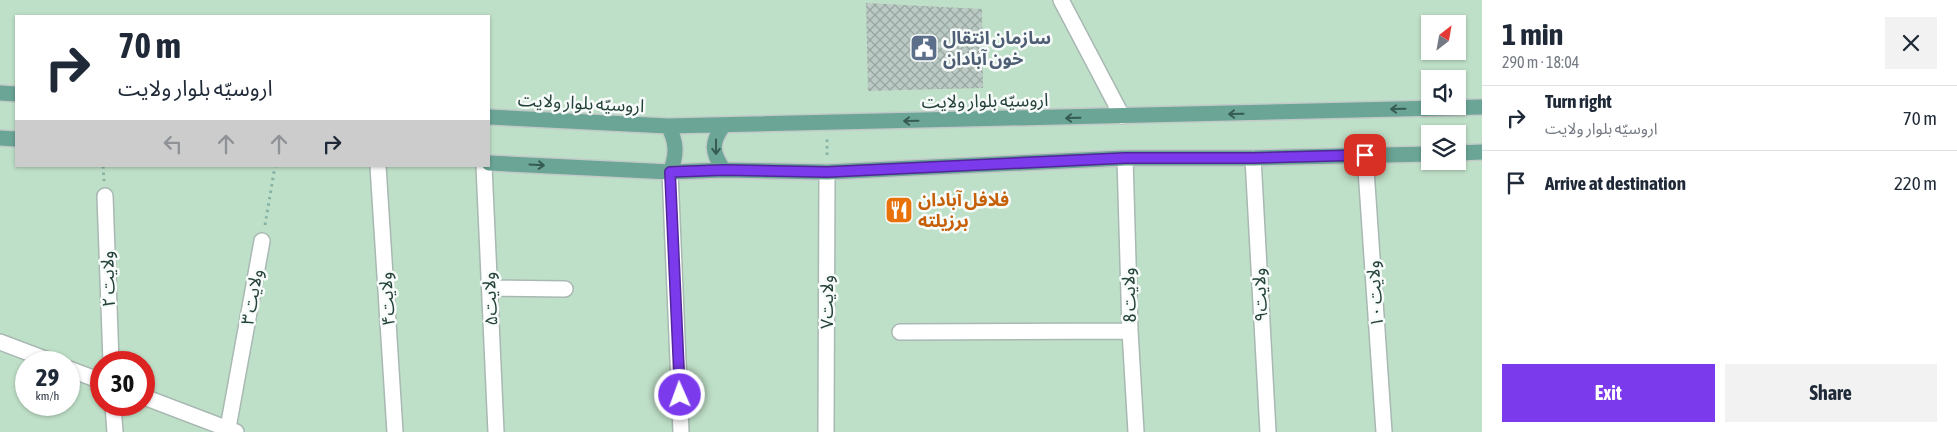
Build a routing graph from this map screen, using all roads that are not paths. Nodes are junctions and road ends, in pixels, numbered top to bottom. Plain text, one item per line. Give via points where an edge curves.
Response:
1 (1061, 0) edge
2 (0, 93) edge
3 (15, 94) edge
4 (1482, 107) edge
5 (1122, 116) junction
6 (490, 118) edge
7 (724, 125) junction
8 (668, 126) junction
9 (0, 138) edge
10 (15, 139) edge
11 (1482, 152) edge
12 (1466, 153) edge
13 (1421, 154) edge
14 (1365, 155) junction
15 (1125, 158) junction
16 (1253, 158) junction
17 (490, 163) edge
18 (378, 167) edge
19 (484, 167) edge
20 (724, 170) junction
21 (670, 172) junction
22 (827, 172) junction
23 (105, 196) dead end
24 (262, 241) road end
25 (490, 288) junction
26 (565, 289) dead end
27 (1130, 331) junction
28 (900, 332) dead end
29 (0, 342) edge
30 (24, 351) edge
31 (111, 351) edge
32 (155, 401) edge
33 (114, 416) edge
34 (232, 430) edge
35 (115, 432) edge
36 (396, 432) edge
37 (496, 432) edge
38 (681, 432) edge
39 (826, 432) edge
40 (1136, 432) edge
41 (1268, 432) edge
42 (1384, 432) edge

1 - 5 street
2 - 3 main road
4 -> 5 main road, اروسیّه بلوار ولایت
5 -> 7 main road, اروسیّه بلوار ولایت
6 - 8 main road, اروسیّه بلوار ولایت
7 - 8 main road, اروسیّه بلوار ولایت
7 -> 20 main road via 714,147
8 - 21 main road via 676,149
9 - 10 main road
11 - 12 main road
13 - 14 main road
14 - 16 main road
14 - 42 street, ولایت ۱۰
15 - 16 main road
15 - 22 main road
15 - 27 street, ولایت 8
16 - 41 street, ولایت۹
17 -> 21 main road
18 - 36 street, ولایت۴
19 - 25 street, ولایت۵
20 - 21 main road
20 - 22 main road
21 - 38 street
22 - 39 street, ولایت۷
23 - 31 street, ولایت ۲
24 - 34 street, ولایت ۳
25 - 26 street
25 - 37 street, ولایت۵
27 - 28 street
27 - 40 street, ولایت 8
29 - 30 street
32 - 34 street
33 - 35 street

